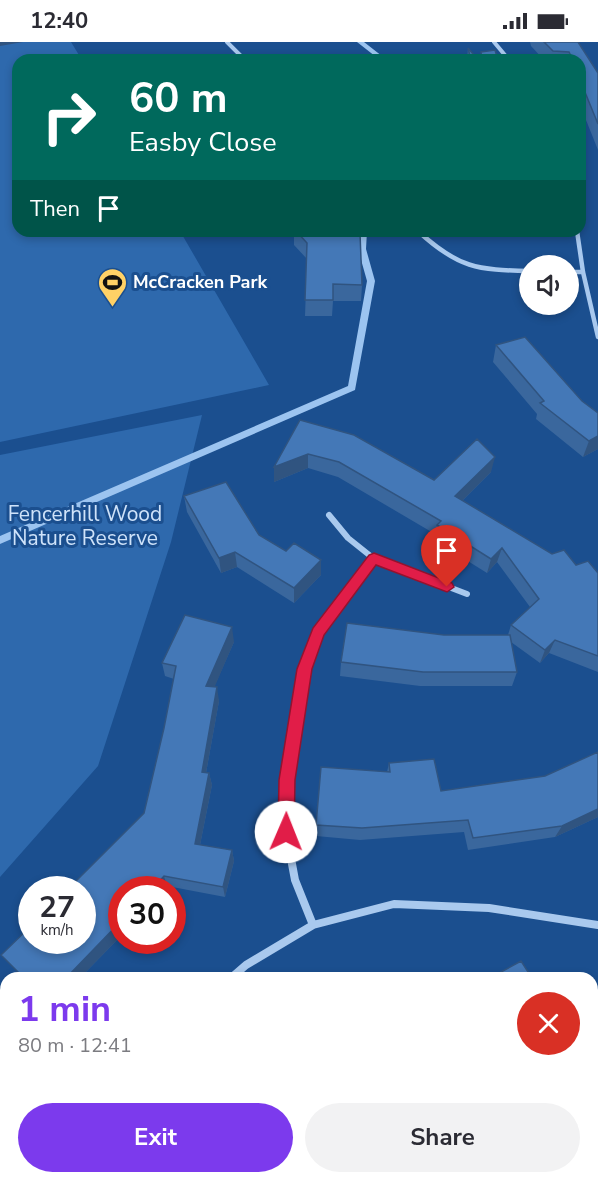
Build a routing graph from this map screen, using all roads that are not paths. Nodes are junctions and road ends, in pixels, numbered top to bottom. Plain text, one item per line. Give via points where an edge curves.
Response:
1 (227, 42) edge
2 (494, 42) edge
3 (240, 54) edge
4 (504, 54) edge
5 (425, 237) edge
6 (578, 237) edge
7 (519, 270) edge
8 (579, 272) edge
9 (583, 272) junction
10 (598, 337) edge
11 (329, 515) dead end
12 (374, 558) junction
13 (467, 594) dead end
14 (313, 925) junction
15 (598, 925) edge
16 (238, 972) edge

1 - 3 street
2 - 4 street
5 - 7 street via 450,259 471,267
6 - 9 street
8 - 9 street
9 - 10 street
11 - 12 street via 348,538
12 - 13 street
12 - 14 street via 318,632 304,669 287,780 286,832 295,880
14 - 15 street via 394,904 489,908
14 - 16 street

